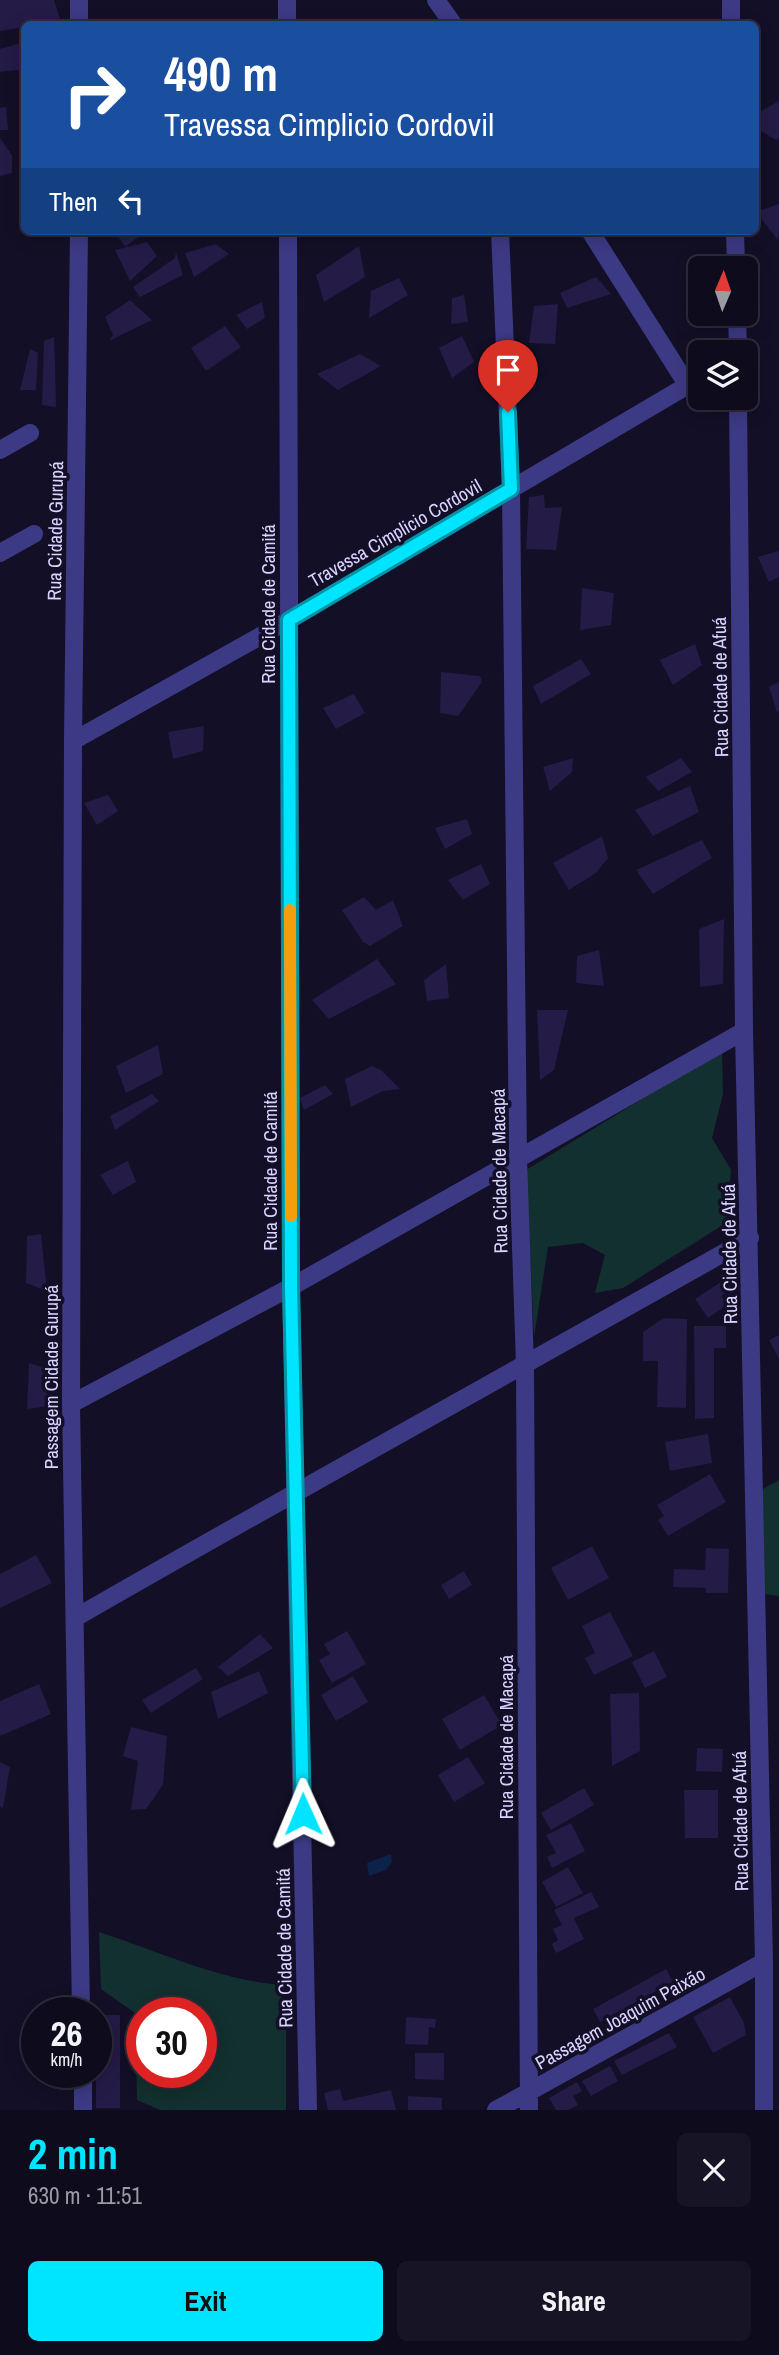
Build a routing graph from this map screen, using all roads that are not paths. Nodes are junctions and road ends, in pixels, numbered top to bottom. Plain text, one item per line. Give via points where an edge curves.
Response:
1 (79, 0) edge
2 (287, 0) edge
3 (436, 0) edge
4 (730, 0) edge
5 (79, 21) edge
6 (287, 21) edge
7 (451, 21) edge
8 (731, 21) edge
9 (79, 235) edge
10 (288, 235) edge
11 (500, 235) edge
12 (593, 235) edge
13 (735, 235) edge
14 (736, 256) edge
15 (688, 373) edge
16 (688, 386) edge
17 (738, 410) edge
18 (30, 433) dead end
19 (0, 450) edge
20 (511, 489) junction
21 (34, 534) dead end
22 (0, 553) edge
23 (289, 620) junction
24 (73, 741) junction
25 (744, 1031) junction
26 (518, 1158) junction
27 (750, 1238) junction
28 (291, 1287) junction
29 (525, 1365) junction
30 (71, 1404) junction
31 (296, 1491) junction
32 (75, 1618) junction
33 (764, 1962) junction
34 (82, 1997) edge
35 (83, 2088) edge
36 (529, 2101) edge
37 (83, 2110) edge
38 (308, 2110) edge
39 (496, 2110) edge
40 (764, 2110) edge

1 - 5 street
2 - 6 street
3 - 7 street
4 - 8 street
9 - 24 street, Rua Cidade Gurupá
10 - 23 street, Rua Cidade de Camitá
11 - 20 street, Rua Cidade de Macapá
12 - 15 street
13 - 14 street
16 - 20 street, Travessa Cimplicio Cordovil
17 - 25 street, Rua Cidade de Afuá
18 - 19 street
20 - 23 street, Travessa Cimplicio Cordovil
20 - 26 street, Rua Cidade de Macapá
21 - 22 street
23 - 24 street, Travessa Cimplicio Cordovil
23 - 28 street, Rua Cidade de Camitá
24 - 30 street, Passagem Cidade Gurupá
25 - 26 street
25 - 27 street, Rua Cidade de Afuá
26 - 28 street
26 - 29 street, Rua Cidade de Macapá
27 - 29 street
27 - 33 street, Rua Cidade de Afuá
28 - 30 street
28 - 31 street, Rua Cidade de Camitá
29 - 31 street
29 - 36 street, Rua Cidade de Macapá
30 - 32 street, Passagem Cidade Gurupá
31 - 32 street
31 - 38 street, Rua Cidade de Camitá
32 - 34 street, Passagem Cidade Gurupá
33 - 36 street, Passagem Joaquim Paixão
33 - 40 street, Rua Cidade de Afuá
35 - 37 street
36 - 39 street, Passagem Joaquim Paixão

